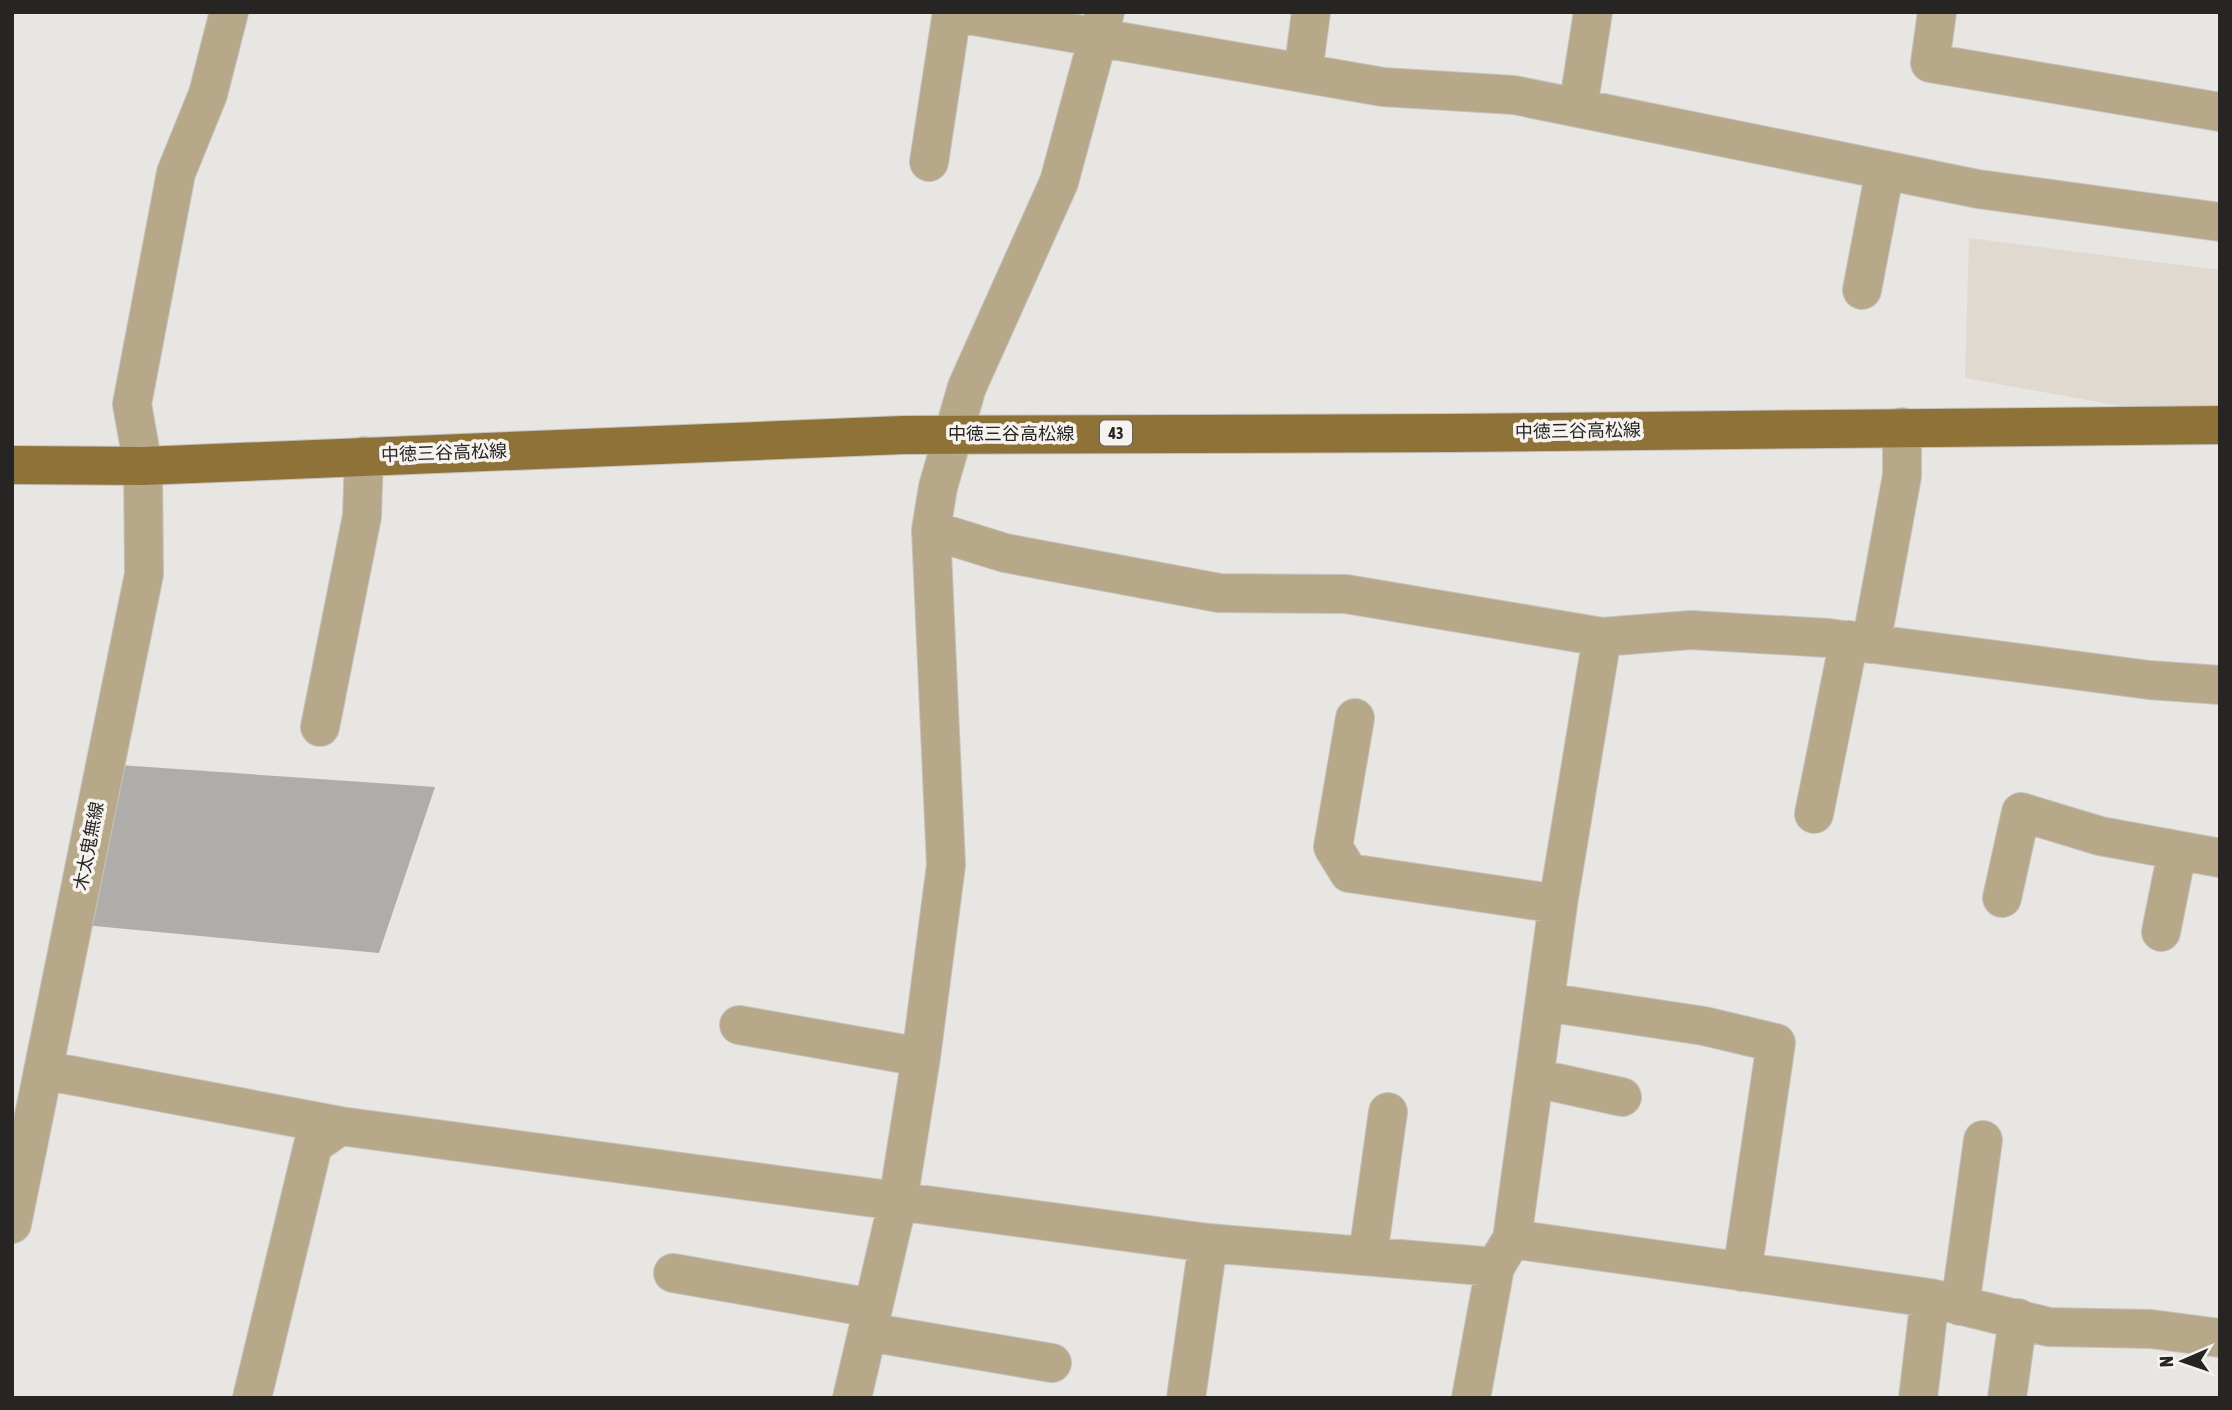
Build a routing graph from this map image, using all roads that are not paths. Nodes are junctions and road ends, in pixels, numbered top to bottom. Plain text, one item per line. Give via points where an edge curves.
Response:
1 (229, 12) edge
2 (951, 12) edge
3 (1311, 12) edge
4 (1593, 12) edge
5 (1937, 12) edge
6 (1102, 25) edge
7 (1303, 73) junction
8 (1578, 108) junction
9 (2220, 112) edge
10 (929, 162) dead end
11 (1885, 170) junction
12 (2220, 222) edge
13 (1861, 290) dead end
14 (2220, 425) edge
15 (1902, 427) junction
16 (954, 434) junction
17 (364, 456) junction
18 (12, 466) edge
19 (143, 466) junction
20 (931, 530) junction
21 (1602, 637) junction
22 (1860, 642) junction
23 (2220, 685) edge
24 (1355, 718) dead end
25 (320, 727) dead end
26 (1814, 814) dead end
27 (2177, 852) junction
28 (2220, 858) edge
29 (2002, 898) dead end
30 (1558, 904) junction
31 (2161, 932) dead end
32 (1545, 1002) junction
33 (739, 1025) dead end
34 (921, 1057) junction
35 (43, 1070) junction
36 (1535, 1078) junction
37 (1622, 1097) dead end
38 (1388, 1112) dead end
39 (340, 1126) junction
40 (1983, 1140) dead end
41 (898, 1201) junction
42 (12, 1224) edge
43 (1208, 1244) junction
44 (1504, 1253) junction
45 (1368, 1255) junction
46 (1742, 1272) junction
47 (673, 1273) dead end
48 (1945, 1302) junction
49 (2018, 1318) junction
50 (870, 1320) junction
51 (2220, 1338) edge
52 (1052, 1363) dead end
53 (252, 1398) edge
54 (852, 1398) edge
55 (1186, 1398) edge
56 (1471, 1398) edge
57 (1918, 1398) edge
58 (2007, 1398) edge

1 - 19 street, 木太鬼無線 via 208,94 176,173 132,404
2 - 6 street
2 - 10 street
3 - 7 street
4 - 8 street
5 - 9 street via 1930,63
6 - 7 street
6 - 16 street via 1059,182 967,387
7 - 8 street via 1383,87 1514,95
8 - 11 street
11 - 12 street via 1978,189
11 - 13 street
14 - 15 main road, 中徳三谷高松線 / 43
15 - 16 main road, 中徳三谷高松線 / 43
15 - 22 street via 1902,476
16 - 17 main road, 中徳三谷高松線 / 43
16 - 20 street
17 - 19 main road, 中徳三谷高松線 / 43
17 - 25 street via 362,516
18 - 19 main road, 中徳三谷高松線 / 43
19 - 35 street, 木太鬼無線 via 144,574
20 - 21 street via 1005,554 1219,593 1346,594
20 - 34 street via 946,865
21 - 22 street via 1691,630
21 - 30 street
22 - 23 street
22 - 26 street
24 - 30 street via 1333,847 1349,873
27 - 28 street
27 - 29 street via 2100,836 2021,812
27 - 31 street
30 - 32 street
32 - 36 street
32 - 46 street via 1704,1026 1776,1043
33 - 34 street
34 - 41 street
35 - 39 street
35 - 42 street, 木太鬼無線
36 - 37 street
36 - 44 street
38 - 45 street
39 - 41 street
39 - 53 street via 313,1145
40 - 48 street
41 - 43 street
41 - 50 street
43 - 45 street
43 - 55 street
44 - 45 street
44 - 46 street
44 - 56 street
46 - 48 street
47 - 50 street
48 - 49 street
48 - 57 street
49 - 51 street via 2049,1327 2138,1329
49 - 58 street
50 - 52 street
50 - 54 street

